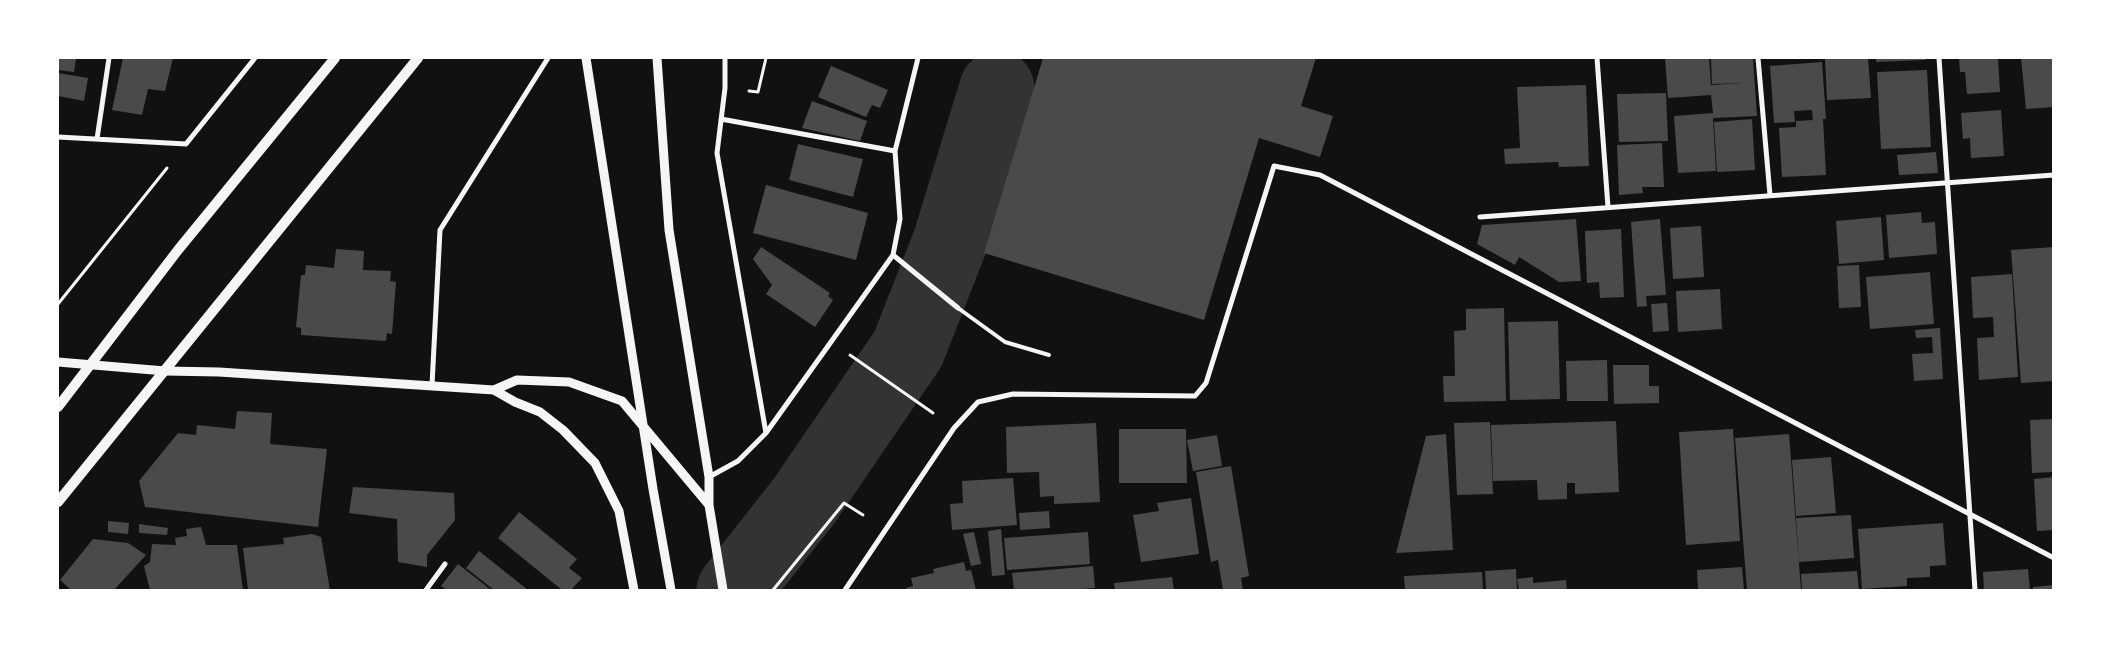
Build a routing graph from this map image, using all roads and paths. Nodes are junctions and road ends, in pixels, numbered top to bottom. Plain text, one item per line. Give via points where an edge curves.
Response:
1 (109, 58) edge
2 (255, 58) edge
3 (335, 58) edge
4 (418, 58) edge
5 (548, 58) edge
6 (586, 58) edge
7 (657, 58) edge
8 (725, 58) edge
9 (918, 58) edge
10 (1597, 58) edge
11 (1758, 58) edge
12 (1939, 58) edge
13 (722, 120) junction
14 (58, 138) edge
15 (97, 139) junction
16 (186, 144) junction
17 (895, 151) junction
18 (2054, 175) edge
19 (1948, 183) junction
20 (1770, 195) junction
21 (1608, 208) junction
22 (1480, 217) dead end
23 (893, 255) junction
24 (58, 304) edge
25 (958, 308) joint
26 (1049, 354) dead end
27 (850, 355) dead end
28 (58, 362) edge
29 (91, 364) junction
30 (164, 371) junction
31 (432, 385) junction
32 (494, 390) junction
33 (58, 407) edge
34 (954, 428) junction
35 (766, 433) junction
36 (709, 477) junction
37 (58, 502) edge
38 (709, 505) junction
39 (1970, 514) junction
40 (863, 515) dead end
41 (2054, 558) edge
42 (445, 564) dead end
43 (426, 590) edge
44 (634, 590) edge
45 (671, 590) edge
46 (723, 590) edge
47 (773, 590) edge
48 (845, 590) edge
49 (1975, 590) edge

1 - 15 street
2 - 16 street
3 - 29 main road via 178,250
4 - 30 main road
5 - 31 street via 440,230
6 - 45 street via 652,489
7 - 36 street via 669,230
8 - 13 street
9 - 17 street
10 - 21 street
11 - 20 street
12 - 19 street
13 - 17 street
13 - 35 street via 717,153
14 - 15 street
15 - 16 street
16 - 24 path
17 - 23 street via 900,219
18 - 19 street
19 - 20 street
19 - 39 street
20 - 21 street
21 - 22 street
23 - 25 street
23 - 35 street
25 - 26 lane via 1005,342
27 - 34 path
28 - 29 street
29 - 30 street
29 - 33 main road
30 - 31 street
30 - 37 main road
31 - 32 street
32 - 38 street via 517,380 569,382 622,401
32 - 44 street via 540,412 595,463 619,511
34 - 39 street via 978,402 1013,394 1194,396 1206,383 1274,166 1320,175
34 - 48 street
35 - 36 street via 738,461
36 - 38 street
38 - 46 street
39 - 41 street
39 - 49 street
40 - 47 path via 844,503
42 - 43 street

